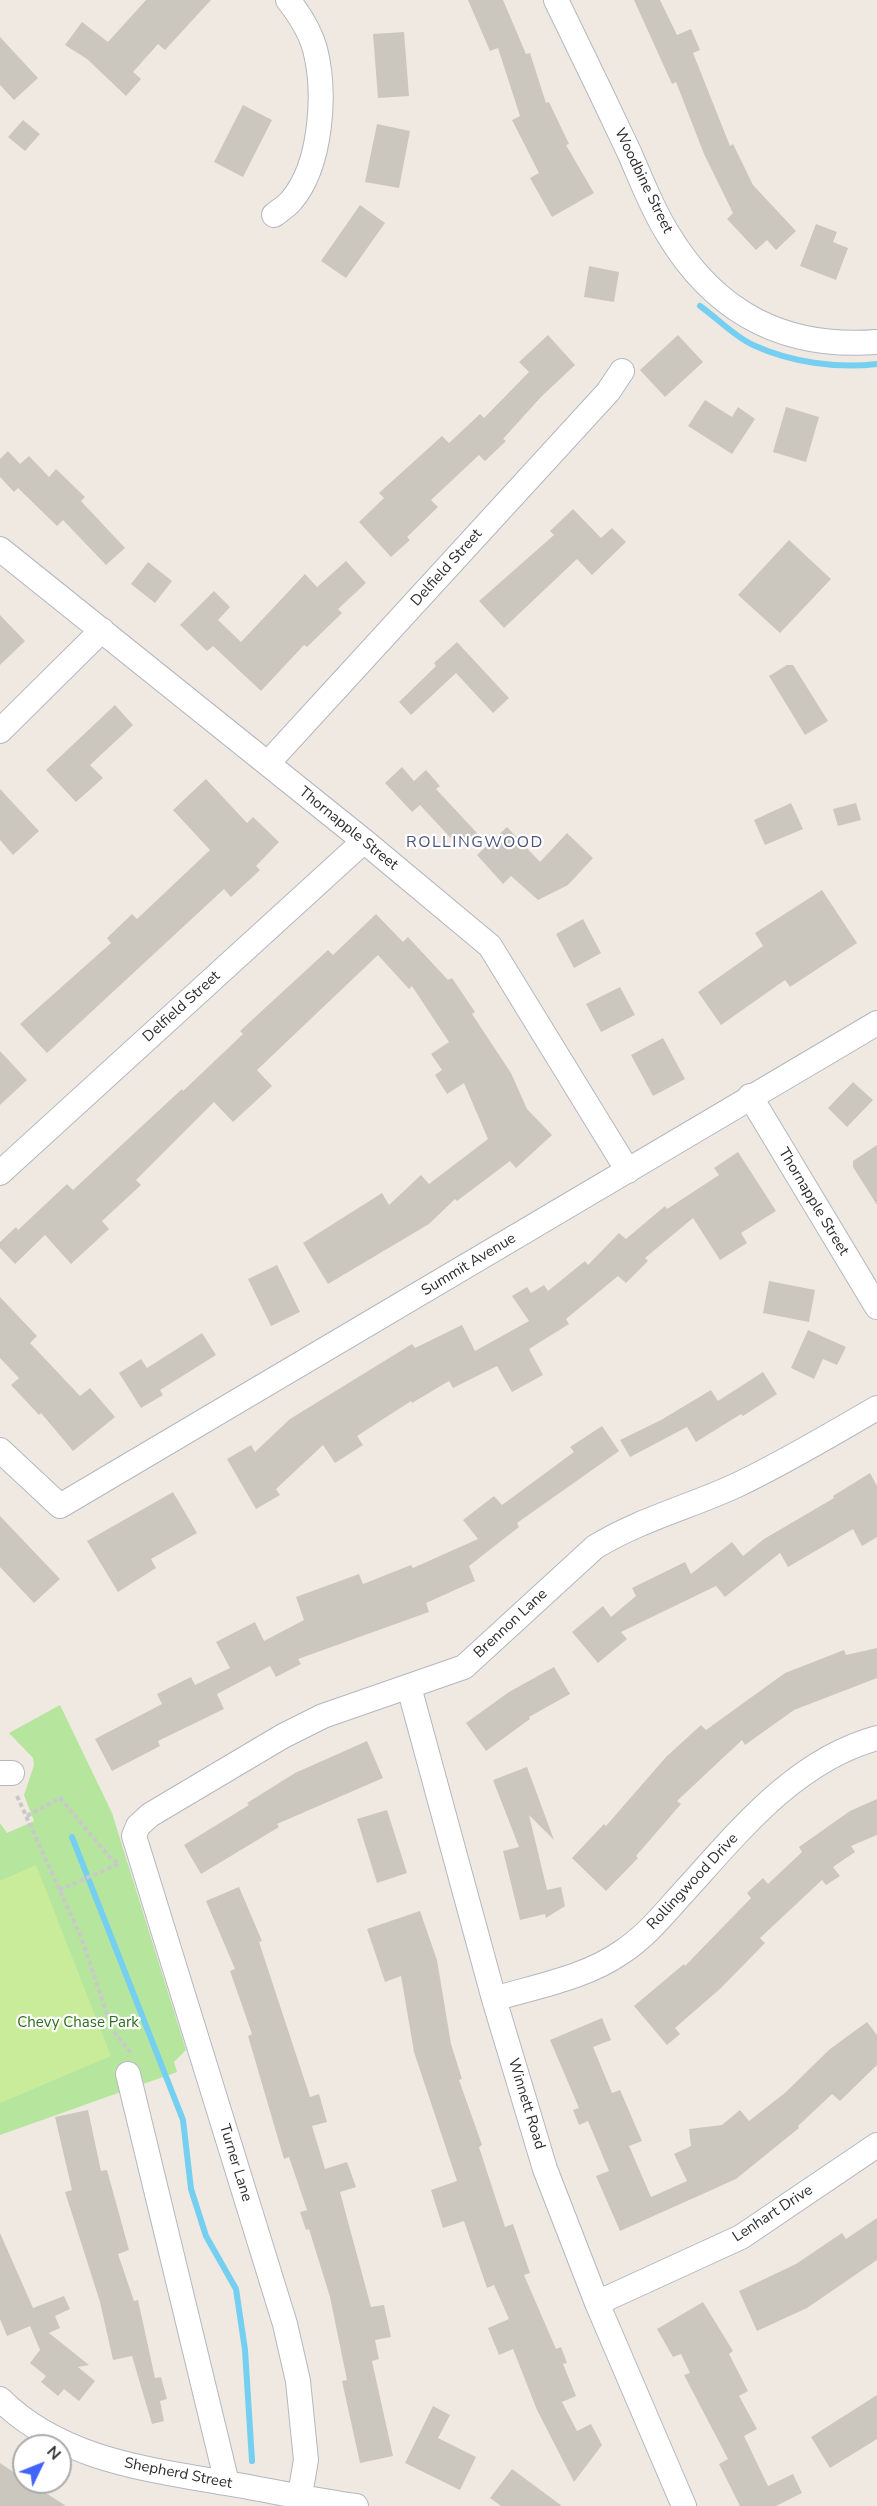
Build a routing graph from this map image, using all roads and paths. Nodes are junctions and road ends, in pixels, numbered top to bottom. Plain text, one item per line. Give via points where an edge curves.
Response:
1 (288, 0) edge
2 (556, 0) edge
3 (273, 215) dead end
4 (877, 342) edge
5 (622, 371) dead end
6 (0, 549) edge
7 (102, 630) junction
8 (0, 731) edge
9 (268, 763) junction
10 (364, 841) junction
11 (877, 1023) edge
12 (750, 1096) junction
13 (628, 1171) junction
14 (0, 1173) edge
15 (877, 1307) edge
16 (877, 1408) edge
17 (0, 1450) edge
18 (409, 1687) junction
19 (877, 1738) edge
20 (10, 1781) edge
21 (27, 1816) junction
22 (138, 1826) joint
23 (131, 1859) junction
24 (59, 1890) junction
25 (495, 1998) junction
26 (131, 2065) joint
27 (877, 2145) edge
28 (597, 2303) junction
29 (0, 2399) edge
30 (226, 2483) junction
31 (299, 2502) edge
32 (356, 2506) edge
33 (684, 2506) edge

1 - 3 street via 314,48 320,83 319,132 307,175 292,200
2 - 4 street, Woodbine Street via 668,234 697,275 730,307 800,339 845,344
5 - 9 street, Delfield Street via 608,392
6 - 7 street, Thornapple Street
7 - 8 street
7 - 9 street, Thornapple Street
9 - 10 street, Thornapple Street
10 - 13 street, Thornapple Street via 490,946
10 - 14 street, Delfield Street
11 - 12 street, Summit Avenue
12 - 13 street, Summit Avenue
12 - 15 street, Thornapple Street
13 - 17 street, Summit Avenue via 60,1506
16 - 18 street, Brennon Lane via 733,1486 616,1534 574,1564 483,1653 464,1667
18 - 22 street, Brennon Lane via 323,1716 284,1736 150,1815
18 - 25 street, Winnett Road
19 - 25 street, Rollingwood Drive via 831,1758 765,1803 648,1931 622,1953 586,1972
20 - 21 path
21 - 23 path via 60,1798 112,1860
21 - 24 path
22 - 23 street, Turner Lane
23 - 24 path
23 - 31 street, Turner Lane via 285,2324 302,2413 306,2460
24 - 26 path via 81,1937 112,2029
25 - 28 street, Winnett Road via 545,2169
26 - 30 street
27 - 28 street, Lenhart Drive via 741,2237
28 - 33 street, Winnett Road
29 - 30 street, Shepherd Street via 34,2427 85,2452 137,2469
30 - 31 street, Shepherd Street
31 - 32 street, Shepherd Street

